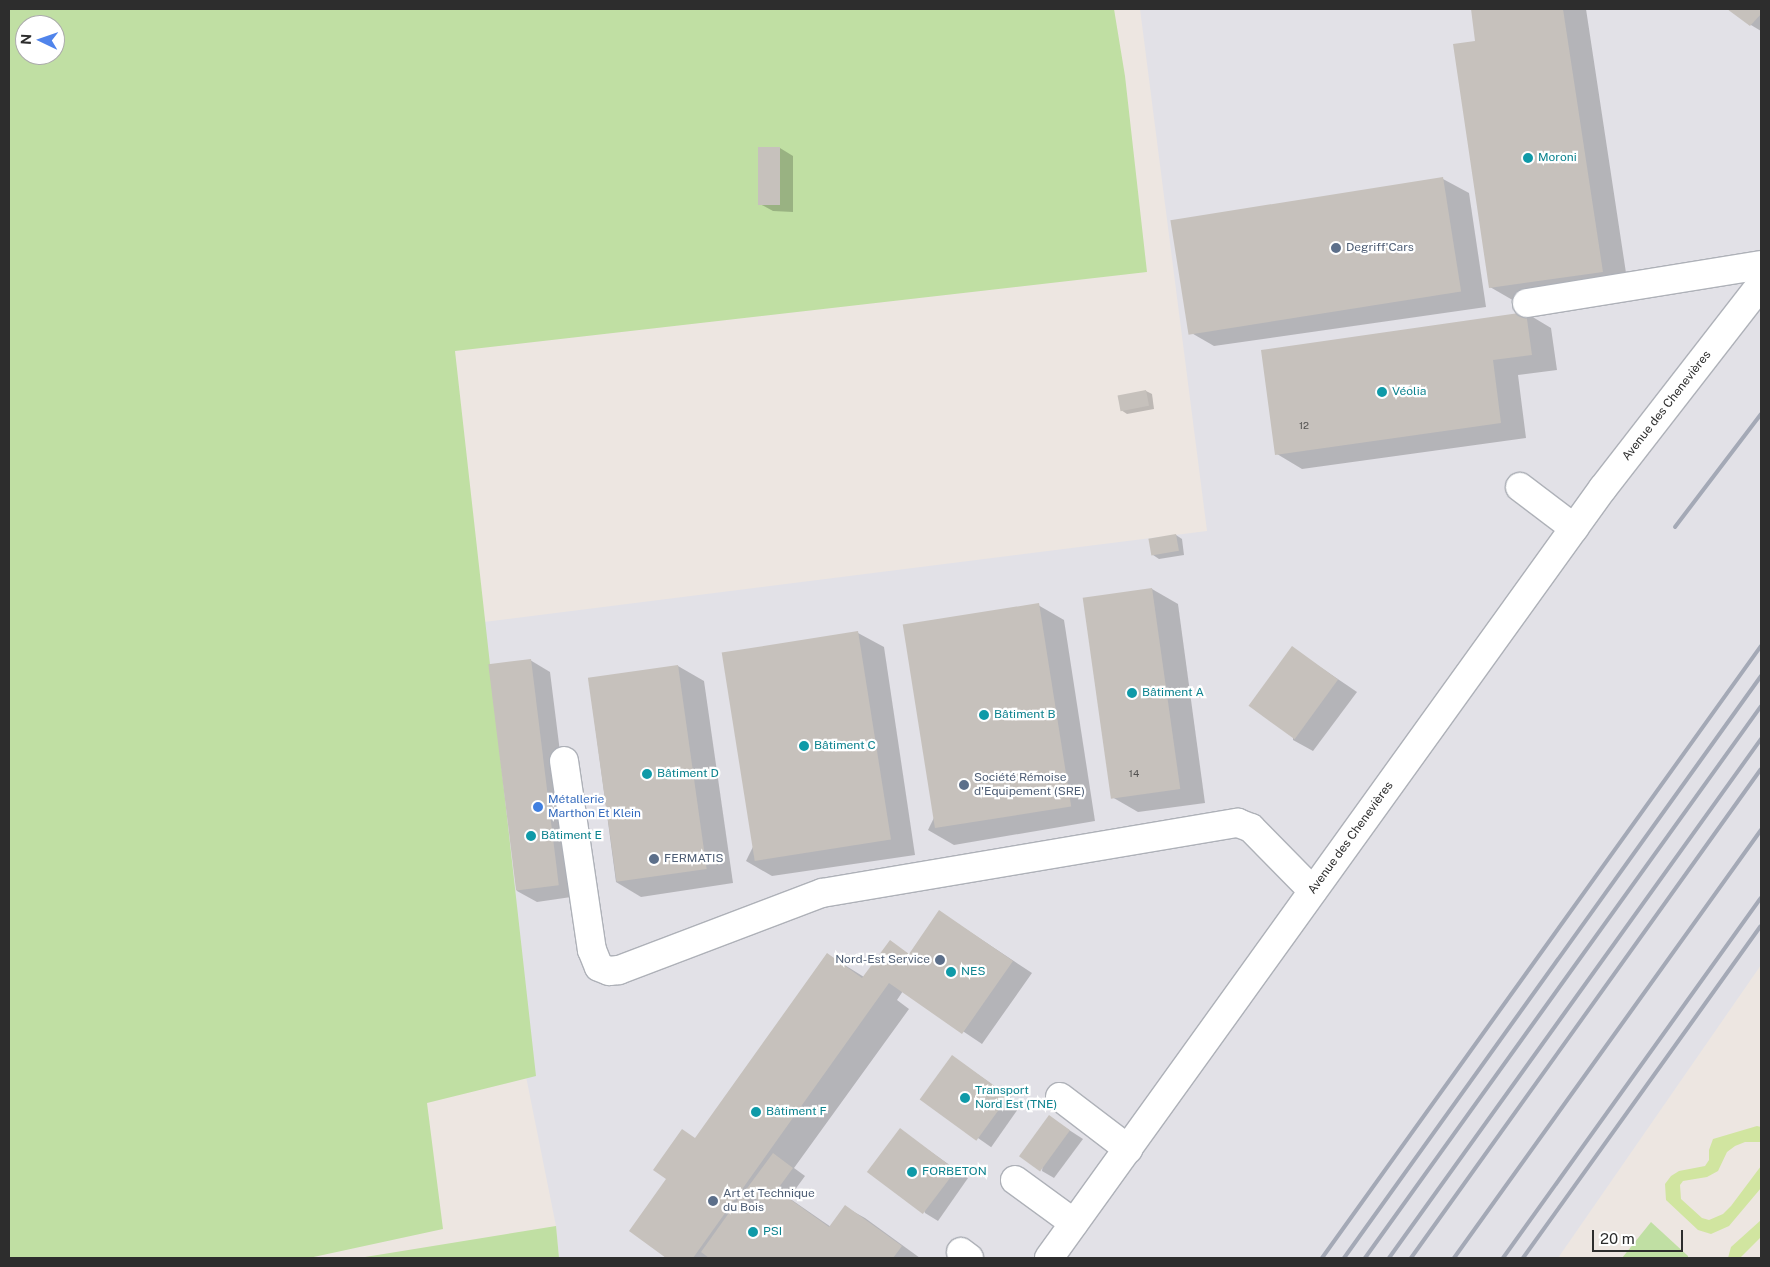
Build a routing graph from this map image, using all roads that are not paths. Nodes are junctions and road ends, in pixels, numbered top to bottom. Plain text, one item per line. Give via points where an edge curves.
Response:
1 (1761, 265) edge
2 (1761, 284) edge
3 (1527, 302) dead end
4 (1520, 487) dead end
5 (1574, 528) junction
6 (564, 761) dead end
7 (1313, 891) junction
8 (1060, 1097) dead end
9 (1128, 1149) junction
10 (1016, 1180) dead end
11 (1074, 1223) junction
12 (1049, 1258) edge

1 - 3 street
2 - 5 street, Avenue des Chenevières
4 - 5 street
5 - 7 street, Avenue des Chenevières
6 - 7 street via 592,950 600,967 609,971 822,893 1238,823 1251,828
7 - 9 street, Avenue des Chenevières
8 - 9 street
9 - 11 street, Avenue des Chenevières
10 - 11 street
11 - 12 street, Avenue des Chenevières

